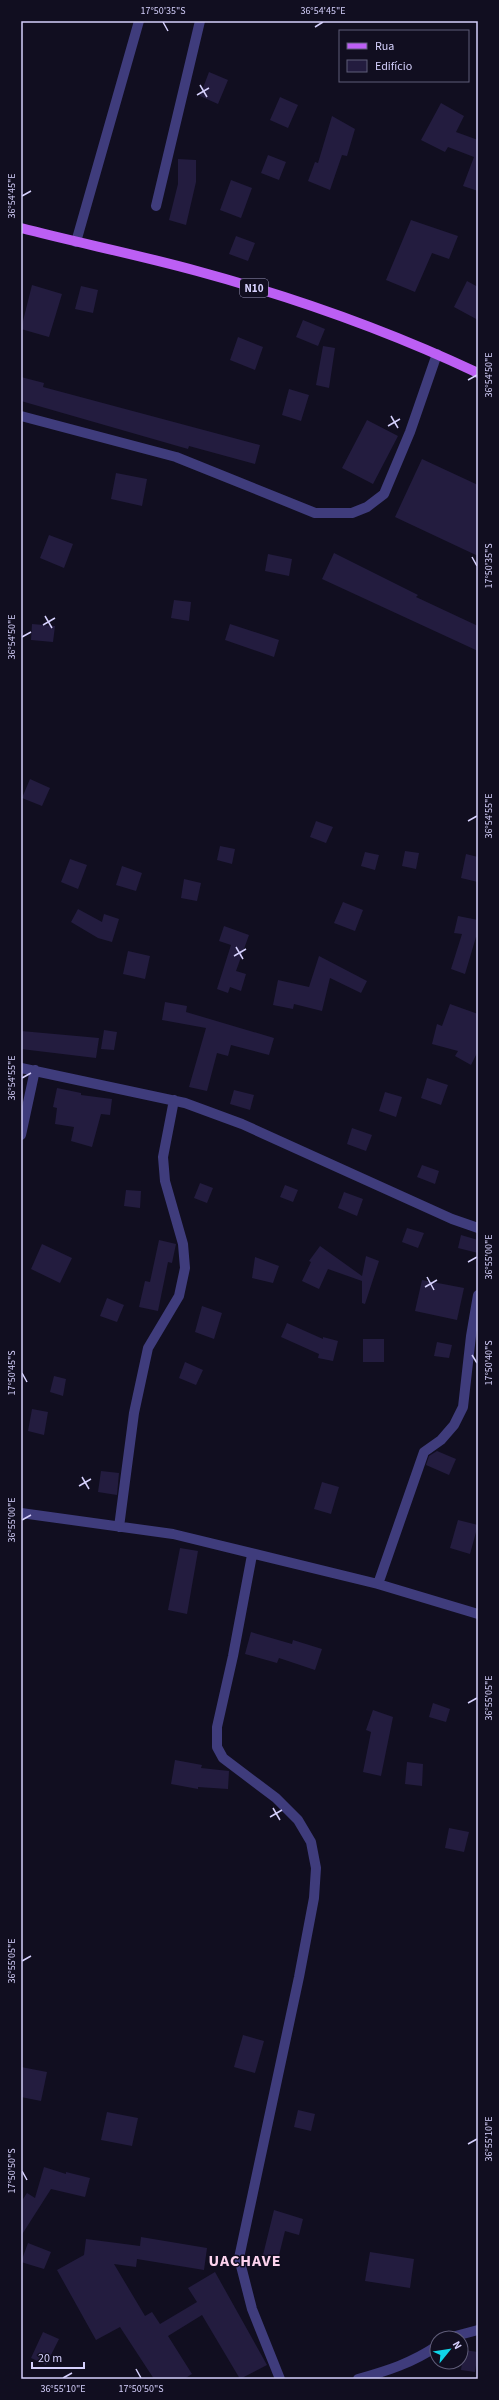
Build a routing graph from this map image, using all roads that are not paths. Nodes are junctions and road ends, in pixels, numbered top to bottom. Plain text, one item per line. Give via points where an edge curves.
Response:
1 (139, 21) edge
2 (200, 21) edge
3 (156, 206) dead end
4 (21, 228) edge
5 (76, 242) junction
6 (437, 354) junction
7 (478, 373) edge
8 (21, 416) edge
9 (21, 1068) edge
10 (35, 1070) junction
11 (174, 1100) junction
12 (21, 1135) edge
13 (478, 1228) edge
14 (478, 1296) edge
15 (21, 1513) edge
16 (120, 1527) junction
17 (252, 1555) junction
18 (378, 1584) junction
19 (478, 1614) edge
20 (429, 2351) edge
21 (280, 2379) edge
22 (358, 2379) edge

1 - 5 street
2 - 3 street
4 - 5 main road, N10
5 - 6 main road, N10 via 197,271 292,300
6 - 7 main road, N10
6 - 8 street via 410,432 384,494 367,507 352,513 315,513 176,457
9 - 10 street
10 - 11 street
10 - 12 street
11 - 13 street via 242,1124 452,1219
11 - 16 street via 163,1157 165,1181 183,1244 185,1268 179,1296 148,1348 134,1413
14 - 18 street via 470,1336 463,1407 441,1440 424,1452
15 - 16 street
16 - 17 street via 173,1534
17 - 18 street
17 - 21 street via 217,1727 217,1747 223,1758 276,1798 298,1820 311,1842 316,1868 314,1898 305,1945 239,2258 252,2309
18 - 19 street
20 - 22 street via 390,2371

